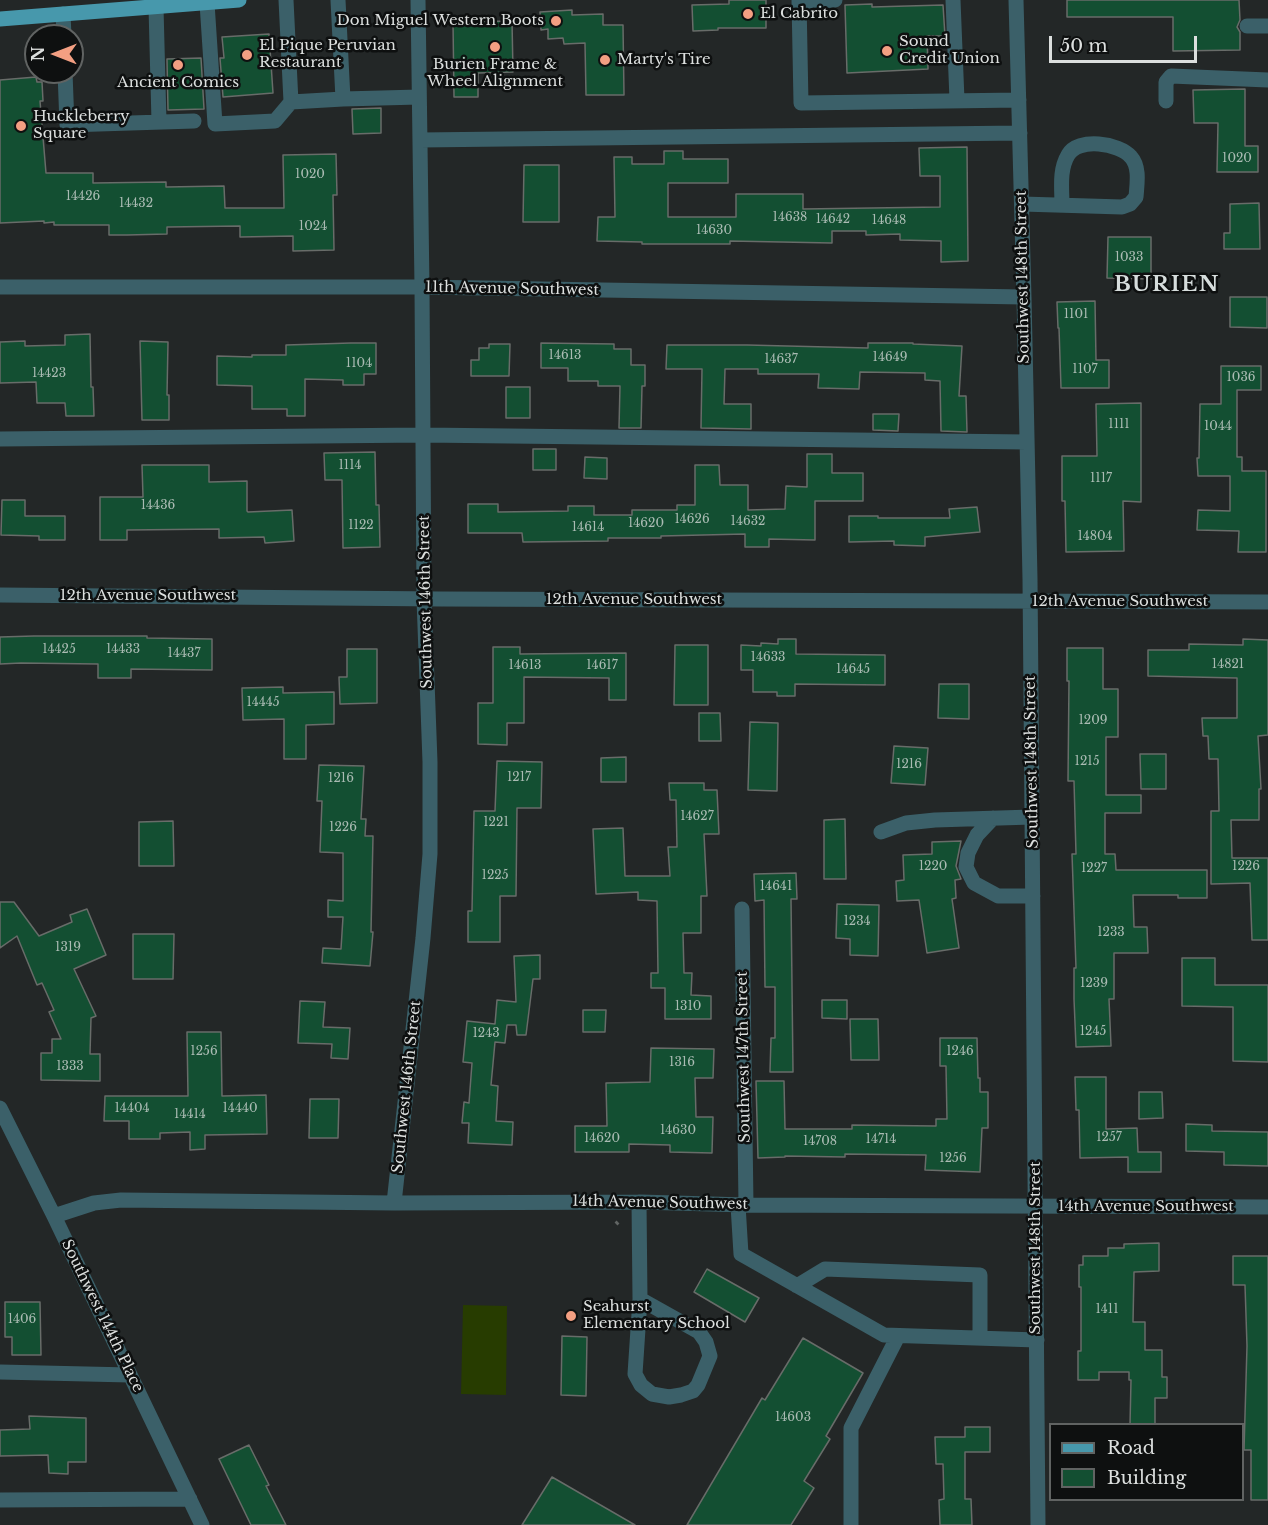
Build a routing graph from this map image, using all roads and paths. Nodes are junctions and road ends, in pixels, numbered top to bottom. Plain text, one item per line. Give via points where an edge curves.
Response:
1 (239, 0) edge
2 (286, 0) edge
3 (338, 0) edge
4 (418, 0) edge
5 (836, 0) edge
6 (953, 0) edge
7 (1016, 0) edge
8 (799, 1) edge
9 (207, 3) junction
10 (156, 7) junction
11 (63, 14) junction
12 (0, 19) edge
13 (63, 24) edge
14 (1247, 26) dead end
15 (1268, 26) edge
16 (1268, 80) edge
17 (65, 84) edge
18 (419, 97) junction
19 (343, 99) junction
20 (957, 100) junction
21 (1019, 100) junction
22 (1166, 101) dead end
23 (291, 102) junction
24 (194, 121) dead end
25 (159, 122) junction
26 (1020, 133) junction
27 (420, 140) junction
28 (1022, 204) junction
29 (1062, 205) junction
30 (0, 286) edge
31 (422, 287) junction
32 (1024, 297) junction
33 (423, 435) junction
34 (0, 439) edge
35 (1027, 442) junction
36 (0, 595) edge
37 (424, 599) junction
38 (1030, 601) junction
39 (1268, 602) edge
40 (1032, 817) junction
41 (993, 818) junction
42 (881, 832) dead end
43 (1033, 896) junction
44 (742, 909) dead end
45 (0, 1108) edge
46 (639, 1202) junction
47 (394, 1203) junction
48 (742, 1205) junction
49 (1035, 1207) junction
50 (1268, 1207) edge
51 (54, 1216) junction
52 (797, 1286) junction
53 (639, 1299) junction
54 (898, 1336) junction
55 (980, 1338) junction
56 (1037, 1340) junction
57 (0, 1372) edge
58 (130, 1375) junction
59 (190, 1498) junction
60 (0, 1500) edge
61 (202, 1525) edge
62 (851, 1525) edge
63 (1038, 1525) edge

1 - 9 main road
2 - 23 street
3 - 19 street
4 - 18 street, Southwest 146th Street
5 - 8 street
6 - 20 street
7 - 21 street, Southwest 148th Street
8 - 20 street via 801,103
9 - 10 main road
9 - 23 street via 214,124 275,121
10 - 11 main road
10 - 25 street
11 - 12 main road
11 - 13 street
14 - 15 street
16 - 22 street via 1171,76 1166,82
17 - 25 street via 67,125
18 - 19 street
18 - 27 street, Southwest 146th Street
19 - 23 street
20 - 21 street
21 - 26 street, Southwest 148th Street
24 - 25 street
26 - 27 street
26 - 28 street, Southwest 148th Street
27 - 31 street, Southwest 146th Street
28 - 29 street
28 - 32 street, Southwest 148th Street
29 - 29 street via 1130,204 1136,197 1137,186 1132,158 1123,150 1093,143 1069,153 1064,166
30 - 31 street, 11th Avenue Southwest
31 - 32 street, 11th Avenue Southwest
31 - 33 street, Southwest 146th Street
32 - 35 street, Southwest 148th Street
33 - 34 street
33 - 35 street
33 - 37 street, Southwest 146th Street
35 - 38 street, Southwest 148th Street
36 - 37 street, 12th Avenue Southwest
37 - 38 street, 12th Avenue Southwest
37 - 47 street, Southwest 146th Street via 430,854
38 - 39 street, 12th Avenue Southwest
38 - 40 street, Southwest 148th Street
40 - 41 street
40 - 43 street, Southwest 148th Street
41 - 42 street via 906,822
41 - 43 street via 977,835 968,853 966,867 974,883 998,896
43 - 49 street, Southwest 148th Street
44 - 48 street, Southwest 147th Street
45 - 51 street, Southwest 144th Place
46 - 47 street, 14th Avenue Southwest
46 - 48 street, 14th Avenue Southwest
46 - 53 street
47 - 51 street, 14th Avenue Southwest via 121,1200 94,1203
48 - 49 street, 14th Avenue Southwest
48 - 52 street, Southwest 147th Street via 741,1254
49 - 50 street, 14th Avenue Southwest
49 - 56 street, Southwest 148th Street
51 - 58 street, Southwest 144th Place
52 - 54 street via 884,1335
52 - 55 street via 825,1269 980,1275
53 - 53 street via 635,1374 641,1385 652,1394 669,1397 693,1391 710,1356 706,1342 699,1332
54 - 55 street
54 - 62 street via 852,1428
55 - 56 street
56 - 63 street, Southwest 148th Street
57 - 58 street
58 - 59 street, Southwest 144th Place
59 - 60 street
59 - 61 street, Southwest 144th Place

